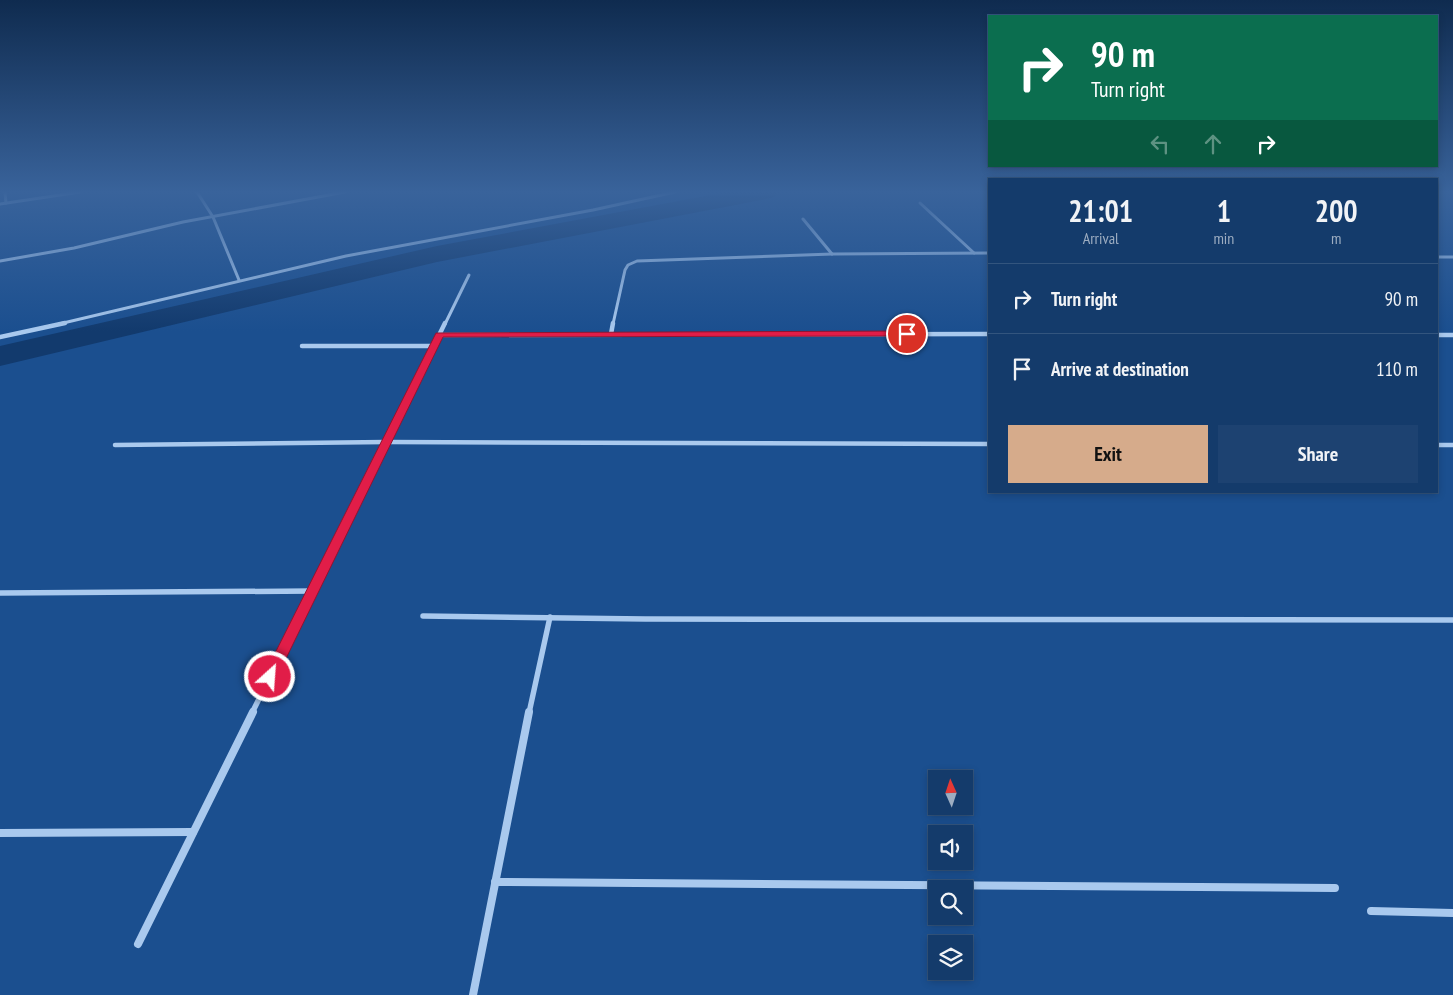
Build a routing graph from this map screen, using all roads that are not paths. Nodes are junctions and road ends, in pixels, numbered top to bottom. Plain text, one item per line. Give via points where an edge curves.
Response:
1 (114, 238) edge
2 (223, 238) edge
3 (430, 238) edge
4 (820, 238) edge
5 (958, 238) edge
6 (974, 253) junction
7 (988, 253) edge
8 (832, 254) junction
9 (1438, 257) edge
10 (1453, 257) edge
11 (0, 261) edge
12 (469, 275) dead end
13 (239, 280) junction
14 (611, 334) junction
15 (988, 334) edge
16 (440, 335) junction
17 (1438, 335) edge
18 (1453, 335) edge
19 (0, 337) edge
20 (302, 346) dead end
21 (434, 346) junction
22 (386, 442) junction
23 (988, 444) edge
24 (115, 445) dead end
25 (1438, 445) edge
26 (1453, 445) edge
27 (313, 591) junction
28 (0, 593) edge
29 (423, 616) dead end
30 (550, 617) junction
31 (1453, 620) edge
32 (193, 832) junction
33 (0, 833) edge
34 (495, 882) junction
35 (1335, 888) dead end
36 (1371, 911) dead end
37 (1453, 912) edge
38 (138, 944) dead end
39 (473, 995) edge

1 - 11 street
2 - 13 street
3 - 13 street
4 - 8 street
5 - 6 street
6 - 7 street
6 - 8 street
8 - 14 street via 637,261 628,265 626,270
9 - 10 street
12 - 16 street
13 - 19 street
14 - 15 street
14 - 16 street
16 - 21 street
17 - 18 street
20 - 21 street
21 - 22 street
22 - 23 street
22 - 24 street
22 - 27 street
25 - 26 street
27 - 28 street
27 - 32 street
29 - 30 street
30 - 31 street
30 - 34 street
32 - 33 street
32 - 38 street
34 - 35 street
34 - 39 street
36 - 37 street

